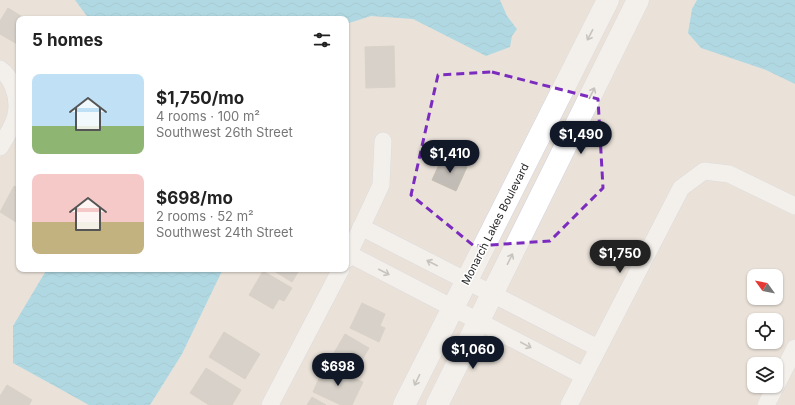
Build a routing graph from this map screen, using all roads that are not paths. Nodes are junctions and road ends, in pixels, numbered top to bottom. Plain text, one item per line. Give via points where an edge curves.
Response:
1 (608, 0) edge
2 (638, 0) edge
3 (0, 69) edge
4 (16, 96) edge
5 (16, 115) edge
6 (383, 141) dead end
7 (0, 147) edge
8 (795, 206) edge
9 (362, 227) junction
10 (349, 255) edge
11 (349, 257) edge
12 (339, 272) edge
13 (466, 281) junction
14 (492, 294) junction
15 (453, 307) junction
16 (479, 321) junction
17 (598, 348) junction
18 (795, 348) edge
19 (783, 372) edge
20 (584, 376) junction
21 (772, 393) edge
22 (270, 405) edge
23 (404, 405) edge
24 (437, 405) edge
25 (569, 405) edge
26 (766, 405) edge

1 -> 13 street, Monarch Lakes Boulevard
14 -> 2 street
3 - 4 street via 5,72
5 - 7 street via 15,122
6 - 9 street via 381,185
8 - 17 street via 729,174 704,171 681,188
9 - 10 street
13 -> 9 street
11 -> 15 street
12 - 22 street
13 - 14 street
13 - 15 street, Monarch Lakes Boulevard
14 - 16 street
14 - 17 street
15 - 16 street
15 -> 23 street, Monarch Lakes Boulevard
16 -> 20 street
16 - 24 street
17 - 20 street
18 - 19 street
20 - 25 street
21 - 26 street

